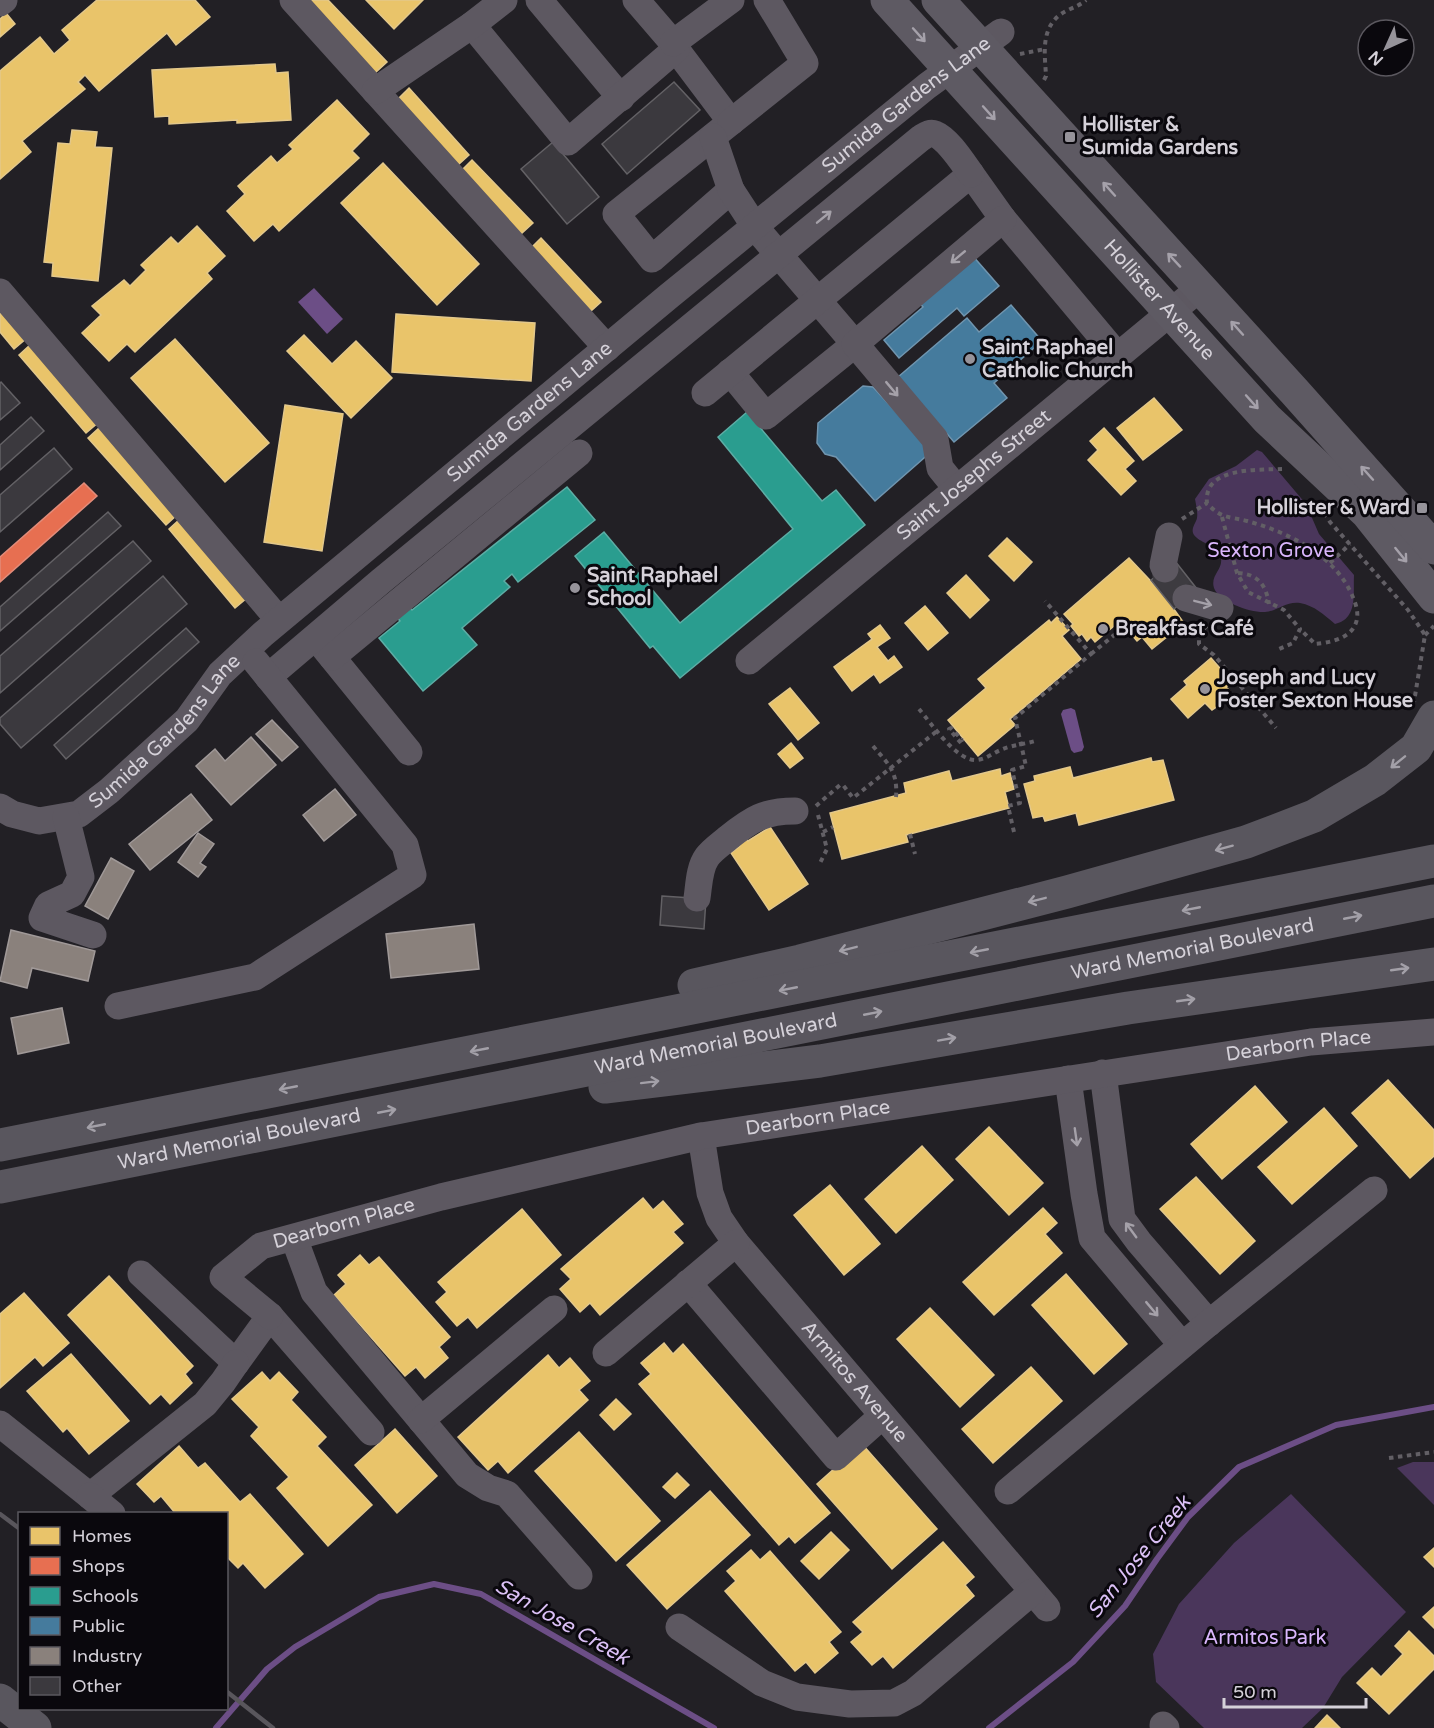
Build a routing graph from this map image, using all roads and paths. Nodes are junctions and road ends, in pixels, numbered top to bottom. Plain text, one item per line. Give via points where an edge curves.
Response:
1 (4, 0) edge
2 (293, 0) edge
3 (504, 0) edge
4 (539, 0) edge
5 (636, 0) edge
6 (731, 0) edge
7 (767, 0) edge
8 (887, 0) edge
9 (938, 0) edge
10 (1086, 0) edge
11 (0, 3) edge
12 (472, 25) junction
13 (991, 40) junction
14 (674, 46) junction
15 (1045, 49) junction
16 (1020, 54) dead end
17 (950, 69) junction
18 (1042, 82) dead end
19 (375, 91) junction
20 (621, 98) junction
21 (722, 129) junction
22 (971, 174) junction
23 (731, 190) junction
24 (1003, 219) junction
25 (755, 227) junction
26 (779, 254) junction
27 (1200, 288) junction
28 (0, 292) edge
29 (817, 299) junction
30 (1171, 311) junction
31 (855, 344) junction
32 (607, 348) junction
33 (1117, 356) junction
34 (730, 372) junction
35 (705, 393) dead end
36 (579, 453) dead end
37 (1288, 468) dead end
38 (957, 489) junction
39 (1315, 497) dead end
40 (1206, 503) junction
41 (1222, 517) junction
42 (1174, 528) joint
43 (1350, 544) junction
44 (1434, 548) edge
45 (1330, 563) junction
46 (1164, 569) dead end
47 (1237, 573) junction
48 (1434, 597) edge
49 (1186, 598) tunnel mouth
50 (1045, 601) dead end
51 (1269, 604) junction
52 (1217, 607) joint
53 (279, 620) junction
54 (1434, 626) edge
55 (1124, 627) dead end
56 (1300, 629) junction
57 (1425, 635) junction
58 (323, 647) junction
59 (1279, 649) dead end
60 (246, 650) junction
61 (1091, 654) junction
62 (748, 661) dead end
63 (268, 677) junction
64 (920, 709) dead end
65 (1427, 712) edge
66 (1276, 728) dead end
67 (937, 731) junction
68 (963, 741) dead end
69 (1035, 741) dead end
70 (1021, 744) junction
71 (873, 746) dead end
72 (954, 749) junction
73 (409, 752) dead end
74 (891, 768) junction
75 (896, 797) dead end
76 (807, 806) junction
77 (0, 807) edge
78 (72, 815) junction
79 (833, 827) dead end
80 (823, 832) junction
81 (1014, 832) dead end
82 (910, 834) dead end
83 (915, 854) dead end
84 (1434, 861) edge
85 (819, 865) dead end
86 (697, 898) dead end
87 (1434, 901) edge
88 (93, 935) dead end
89 (1434, 964) edge
90 (118, 1006) dead end
91 (1434, 1032) edge
92 (536, 1038) junction
93 (1103, 1073) junction
94 (1068, 1079) junction
95 (466, 1095) junction
96 (701, 1136) junction
97 (0, 1145) edge
98 (0, 1187) edge
99 (1374, 1190) dead end
100 (294, 1238) junction
101 (736, 1243) junction
102 (141, 1274) dead end
103 (688, 1283) junction
104 (554, 1309) dead end
105 (270, 1316) junction
106 (1209, 1323) junction
107 (1182, 1345) junction
108 (606, 1353) dead end
109 (236, 1363) junction
110 (882, 1416) junction
111 (421, 1420) junction
112 (0, 1424) edge
113 (371, 1432) dead end
114 (1434, 1452) edge
115 (1389, 1458) dead end
116 (1008, 1491) dead end
117 (90, 1496) junction
118 (110, 1512) edge
119 (579, 1576) dead end
120 (679, 1627) dead end
121 (0, 1700) edge
122 (35, 1728) edge

1 - 11 street
2 - 19 street
3 - 12 street
4 - 20 street
5 - 14 street
6 - 14 street
7 - 21 street via 805,63
8 -> 17 main road, Hollister Avenue
9 - 13 main road, Hollister Avenue
10 - 15 path via 1054,20 1047,31
12 - 19 street
12 - 20 street via 568,142
13 - 17 street, Sumida Gardens Lane
27 -> 13 main road, Hollister Avenue
14 - 20 street
14 - 21 street
15 - 16 path
15 - 18 path via 1046,76
17 - 25 street, Sumida Gardens Lane
17 -> 30 main road, Hollister Avenue
19 - 32 street
21 - 23 street
21 - 23 street via 616,214 652,259
22 - 24 street
26 -> 22 street via 929,134 944,141
22 - 29 street
23 - 25 street
24 -> 31 street
24 - 33 street
25 - 26 street
25 - 32 street, Sumida Gardens Lane
26 - 29 street
26 - 58 street
27 - 30 street, Saint Josephs Street
44 -> 27 main road, Hollister Avenue
28 - 53 street
29 - 31 street
29 - 34 street
30 - 33 street, Saint Josephs Street
30 -> 48 main road, Hollister Avenue via 1267,419 1367,513
31 - 34 street via 766,416
31 -> 38 street via 935,439 940,468
32 - 53 street, Sumida Gardens Lane
33 - 38 street, Saint Josephs Street
34 - 35 street
36 - 58 street
37 - 40 path via 1223,476 1209,485
38 - 62 street, Saint Josephs Street
39 - 43 path
40 - 41 path
40 - 42 path
41 - 45 path via 1266,527 1301,543
41 - 47 path
42 - 46 street
43 - 45 path
43 - 57 path
45 - 56 path via 1348,586 1357,607 1356,625 1331,642 1315,644
47 - 51 path via 1248,592
47 - 51 path via 1248,573 1260,581
49 -> 52 street
50 - 61 path
51 - 56 path via 1284,610
52 - 66 path via 1209,624 1199,633 1198,644 1214,655
53 - 60 street, Sumida Gardens Lane
54 - 57 path
55 - 61 path
56 - 59 path via 1293,643
57 - 65 path via 1414,702
58 - 63 street
58 - 73 street
60 - 63 street
60 - 78 street, Sumida Gardens Lane via 220,674 187,720 109,791
61 - 70 path via 1015,718
63 - 90 street via 405,845 413,875 255,977
64 - 67 path
65 -> 92 highway via 1416,748 1375,780 1314,816 1246,842 800,961 631,1000
67 - 72 path
67 - 74 path
68 - 72 path
69 - 70 path
70 - 72 path via 976,760
70 - 81 path via 1026,766 1011,770 1020,803 1008,806
71 - 74 path
74 - 75 path via 897,783
74 - 76 path via 853,798 840,785
76 - 80 path
76 - 86 street via 754,818 716,848 702,867
77 - 78 street via 39,821
78 - 88 street via 81,877 72,894 48,905 42,918
79 - 80 path
80 - 85 path via 827,849
82 - 83 path
84 -> 92 highway, Ward Memorial Boulevard
95 -> 87 highway, Ward Memorial Boulevard
95 -> 89 highway via 569,1091 820,1061 1128,1008
91 - 93 street, Dearborn Place via 1311,1042
92 -> 97 highway, Ward Memorial Boulevard
93 - 94 street, Dearborn Place
106 -> 93 street via 1122,1219
94 - 96 street, Dearborn Place
94 -> 107 street via 1092,1238
98 -> 95 highway, Ward Memorial Boulevard
96 - 100 street, Dearborn Place via 441,1197
96 - 101 street, Armitos Avenue via 710,1193 719,1218
99 - 106 street
100 - 105 street, Dearborn Place via 261,1246 223,1276
100 - 111 street via 314,1292
101 - 103 street
101 - 110 street, Armitos Avenue
102 - 109 street
103 - 108 street
103 - 110 street via 836,1457
104 - 111 street
105 - 109 street
105 - 113 street
106 - 107 street
107 - 116 street
109 - 117 street via 205,1404
110 - 120 street, Armitos Avenue via 1039,1600 894,1703 850,1704 797,1696 762,1683
111 - 119 street via 467,1475 507,1494
112 - 117 street
114 - 115 path
117 - 118 street
121 - 122 highway

